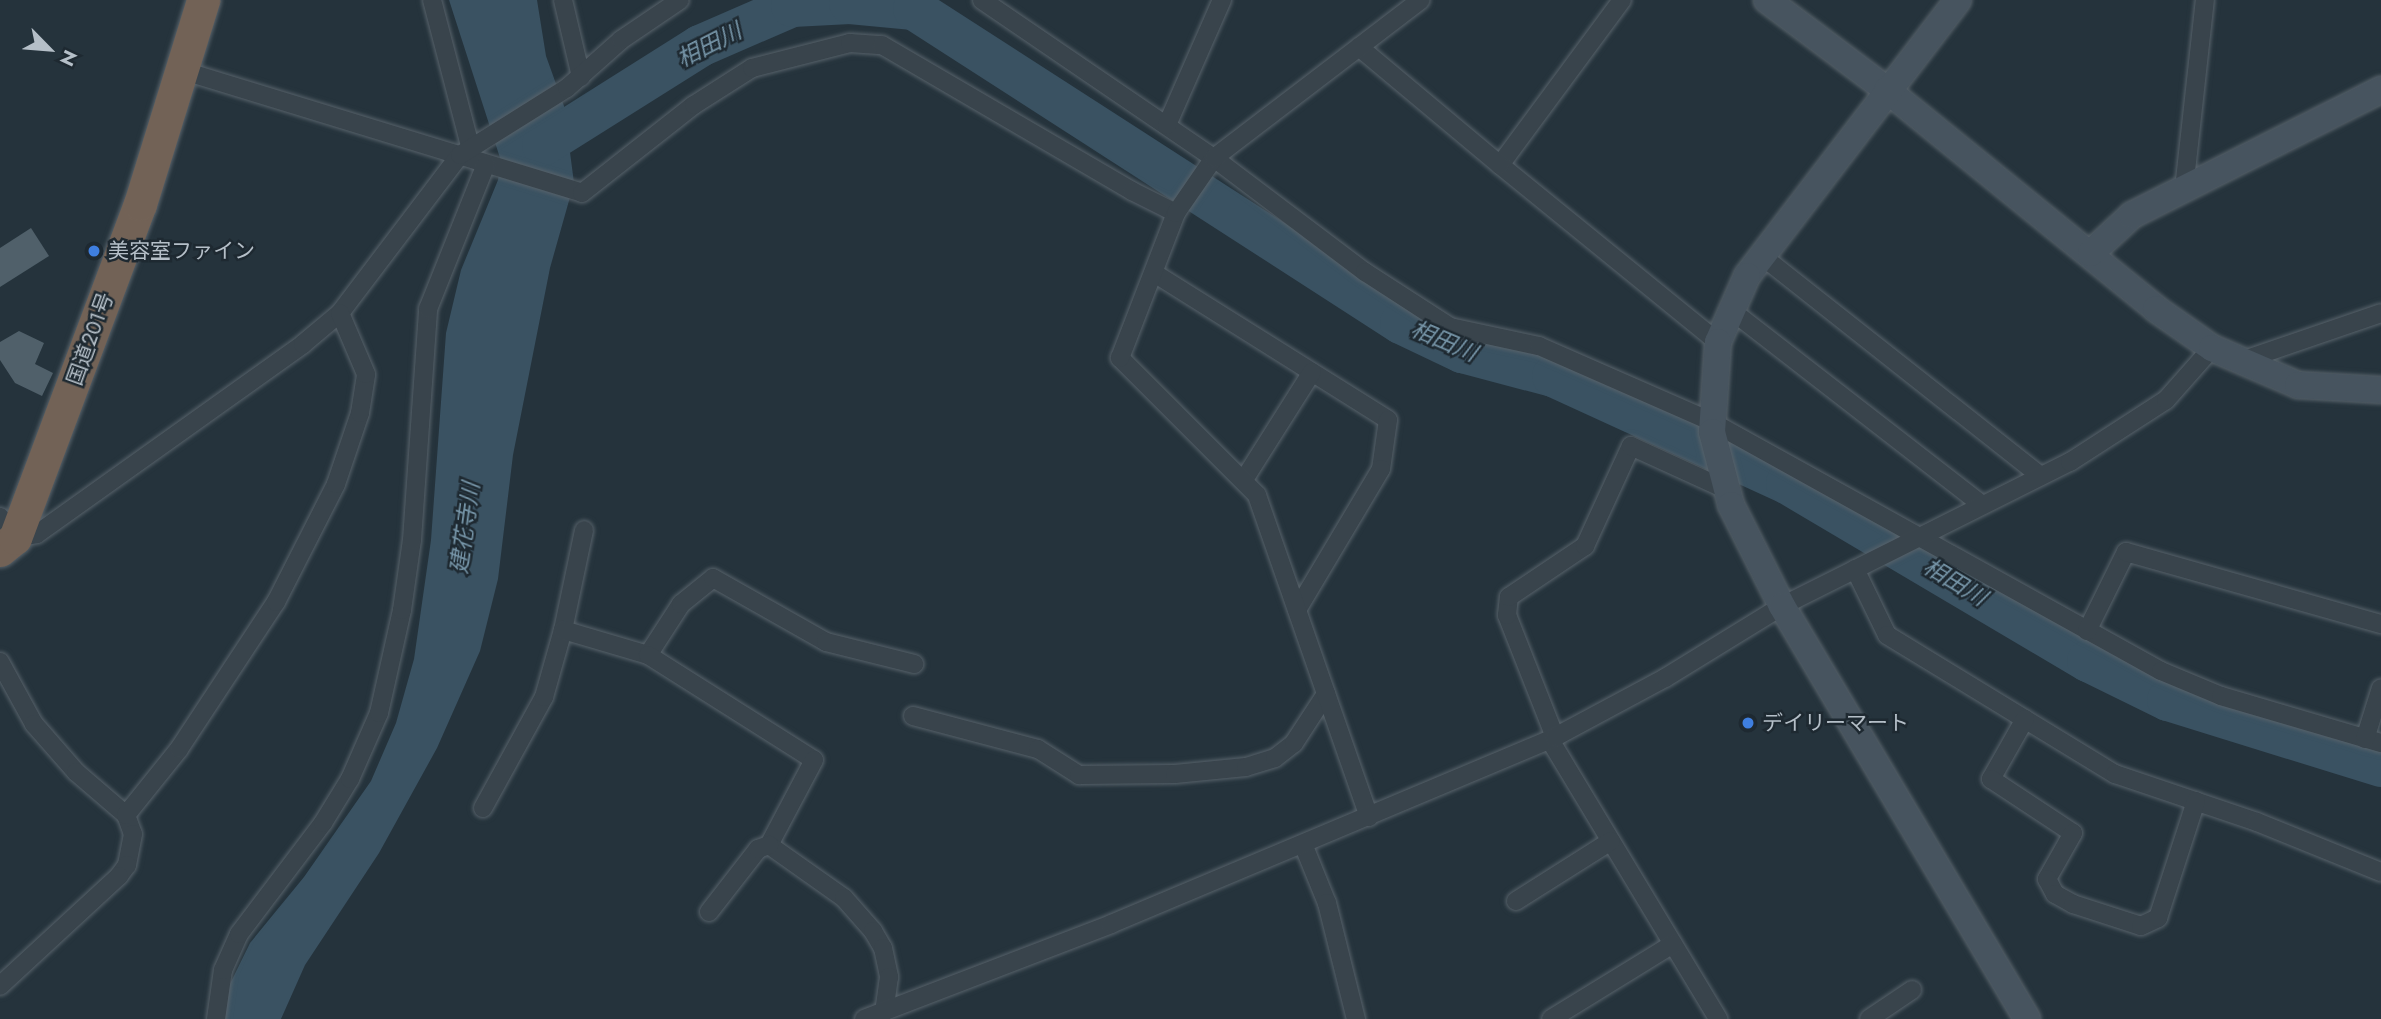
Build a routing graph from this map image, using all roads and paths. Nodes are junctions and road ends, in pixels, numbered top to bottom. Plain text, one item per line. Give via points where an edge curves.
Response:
1 (203, 0) edge
2 (432, 0) edge
3 (563, 0) edge
4 (680, 0) edge
5 (1222, 0) edge
6 (1622, 0) edge
7 (1767, 0) edge
8 (1958, 0) edge
9 (2205, 0) edge
10 (1413, 2) edge
11 (992, 3) edge
12 (1359, 47) junction
13 (184, 71) junction
14 (574, 83) junction
15 (1887, 90) junction
16 (2381, 90) edge
17 (1167, 125) junction
18 (469, 147) junction
19 (1214, 158) junction
20 (490, 164) junction
21 (1500, 165) junction
22 (2184, 189) junction
23 (1176, 212) junction
24 (2091, 253) junction
25 (1762, 256) junction
26 (1154, 273) junction
27 (1732, 311) junction
28 (340, 313) junction
29 (2381, 313) edge
30 (1718, 342) junction
31 (2212, 348) junction
32 (2238, 362) junction
33 (1312, 372) junction
34 (2381, 390) edge
35 (1712, 427) junction
36 (2041, 476) junction
37 (1245, 478) junction
38 (1723, 482) junction
39 (1982, 505) junction
40 (584, 530) dead end
41 (5, 535) edge
42 (1917, 537) junction
43 (1855, 569) junction
44 (1782, 606) junction
45 (1297, 610) junction
46 (2381, 624) edge
47 (563, 630) junction
48 (2087, 631) junction
49 (648, 655) junction
50 (0, 662) edge
51 (914, 664) dead end
52 (2381, 688) edge
53 (1326, 694) junction
54 (913, 716) dead end
55 (2025, 719) junction
56 (1553, 738) junction
57 (2373, 741) edge
58 (2196, 801) junction
59 (483, 808) dead end
60 (126, 815) junction
61 (1369, 817) junction
62 (1611, 841) junction
63 (769, 845) junction
64 (1303, 845) junction
65 (2381, 872) edge
66 (1516, 901) dead end
67 (709, 912) dead end
68 (1673, 944) junction
69 (0, 986) edge
70 (1912, 990) dead end
71 (884, 1012) junction
72 (216, 1019) edge
73 (864, 1019) edge
74 (1356, 1019) edge
75 (1551, 1019) edge
76 (1718, 1019) edge
77 (1869, 1019) edge
78 (2027, 1019) edge

1 - 13 highway, 国道201号
2 - 18 street
3 - 14 street
4 - 14 street via 621,40
5 - 17 street
6 - 21 street
7 - 15 street
8 - 15 street
9 - 22 street
10 - 12 street
11 - 17 street
12 - 19 street
12 - 21 street
13 - 18 street
13 - 41 highway, 国道201号 via 140,204
14 - 18 street
15 - 24 street
15 - 25 street
16 - 22 street
17 - 19 street
18 - 20 street
18 - 28 street
19 - 23 street
19 - 35 street via 1365,272 1450,327 1539,346
20 - 23 street via 582,193 694,105 752,68 849,43 882,45
20 - 72 street via 428,309 412,540 379,713 350,779 323,823 239,933 223,970
21 - 30 street
22 - 24 street via 2132,215
23 - 26 street
24 - 31 street via 2156,309
25 - 27 street via 1747,276
25 - 36 street
26 - 33 street
26 - 37 street via 1120,358
27 - 30 street
27 - 39 street
28 - 41 street via 37,534
28 - 60 street via 366,374 360,413 336,484 276,602 179,749
29 - 32 street
30 - 35 street
31 - 32 street
31 - 36 street via 2166,400
32 - 34 street via 2298,385
33 - 37 street
33 - 45 street via 1388,420 1381,469
35 - 38 street
35 - 42 street
36 - 39 street
37 - 45 street via 1257,495
38 - 44 street
38 - 56 street via 1631,446 1584,546 1508,597 1507,615
39 - 42 street
40 - 47 street
42 - 43 street
42 - 48 street
43 - 44 street
43 - 55 street via 1887,635
44 - 56 street via 1665,678
44 - 78 street
45 - 53 street
46 - 48 street via 2126,552
47 - 49 street
47 - 59 street via 544,697
48 - 57 street via 2161,671 2221,695
49 - 51 street via 681,604 713,578 826,642
49 - 63 street via 814,760
50 - 60 street via 34,724 76,772
52 - 57 street
53 - 54 street via 1294,743 1275,758 1247,767 1175,774 1079,775 1038,749
53 - 61 street
55 - 58 street via 2115,774
55 - 58 street via 1991,779 2073,833 2048,879 2055,894 2073,904 2141,926 2158,918
56 - 61 street
56 - 62 street
58 - 65 street
60 - 69 street via 133,834 119,876
61 - 64 street
62 - 66 street
62 - 68 street
63 - 67 street via 758,849
63 - 71 street via 844,898 873,931 883,948 889,977
64 - 71 street
64 - 74 street via 1327,903 1333,943
68 - 75 street
68 - 76 street
70 - 77 street
71 - 73 street

